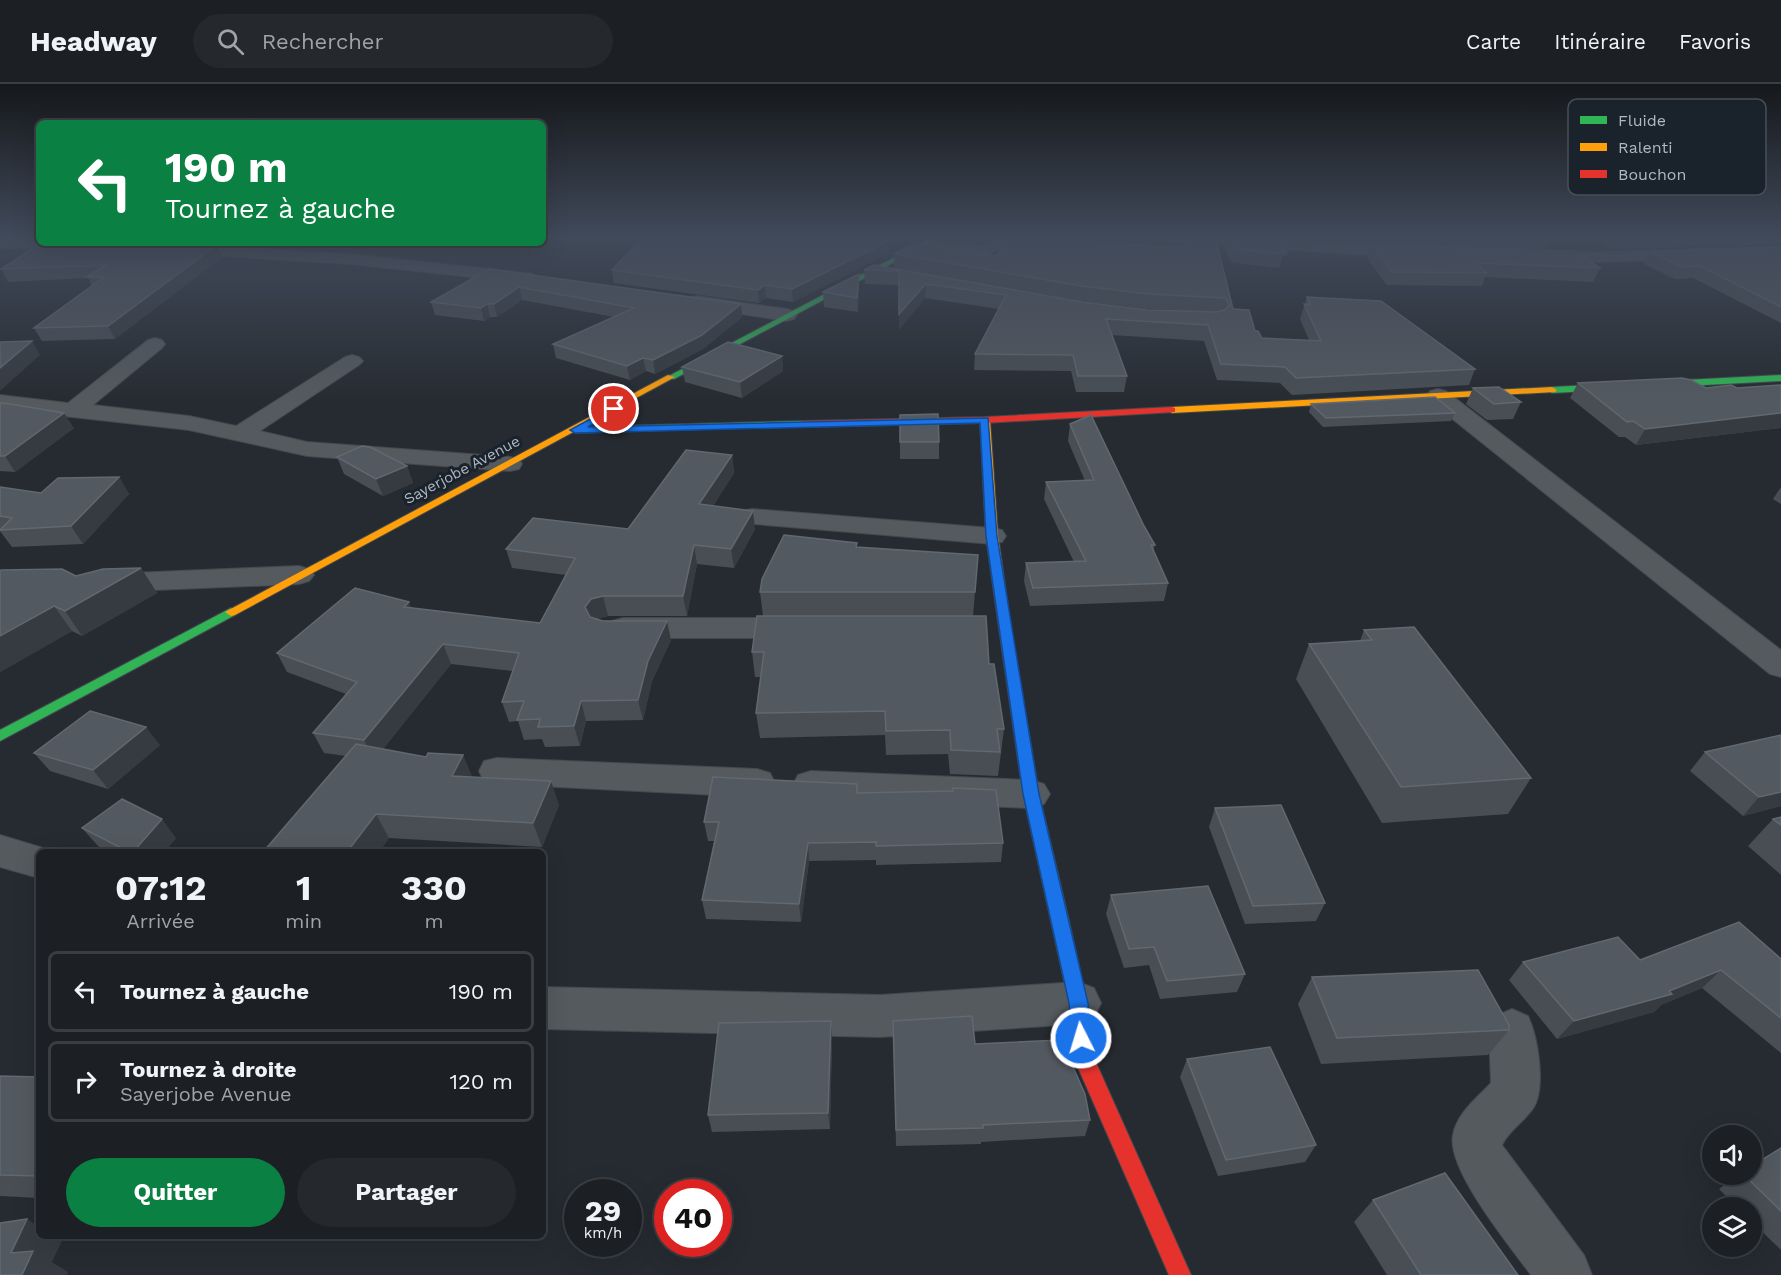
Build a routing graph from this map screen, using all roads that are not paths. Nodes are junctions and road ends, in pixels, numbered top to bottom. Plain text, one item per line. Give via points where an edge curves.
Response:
1 (834, 292) edge
2 (674, 299) edge
3 (787, 315) junction
4 (155, 344) dead end
5 (352, 361) dead end
6 (1781, 378) edge
7 (1438, 396) junction
8 (0, 402) edge
9 (73, 410) junction
10 (985, 420) junction
11 (575, 430) junction
12 (238, 435) junction
13 (510, 464) junction
14 (752, 517) edge
15 (992, 536) junction
16 (299, 574) junction
17 (81, 583) edge
18 (608, 628) edge
19 (830, 628) edge
20 (1781, 636) edge
21 (1746, 638) junction
22 (1781, 666) edge
23 (0, 736) edge
24 (497, 771) dead end
25 (1031, 794) junction
26 (0, 851) edge
27 (36, 861) edge
28 (1078, 1003) junction
29 (546, 1008) edge
30 (1512, 1031) dead end
31 (1180, 1275) edge
32 (1564, 1275) edge

1 - 3 street, Sayerjobe Avenue
2 - 3 street
3 - 11 street, Sayerjobe Avenue
4 - 9 street
5 - 12 street
6 - 7 street
7 - 10 street
7 - 21 street
8 - 9 street
9 - 12 street via 189,423
10 - 11 street
10 - 15 street
11 - 13 street, Sayerjobe Avenue
12 - 13 street via 307,449
13 - 16 street, Sayerjobe Avenue
14 - 15 street
15 - 25 street via 994,628
16 - 17 street
16 - 23 street, Sayerjobe Avenue
18 - 19 street
20 - 21 street
21 - 22 street
24 - 25 street
25 - 28 street
26 - 27 street
28 - 29 street via 880,1016
28 - 31 street via 1083,1056
30 - 32 street via 1516,1092 1478,1133 1477,1148 1486,1167

